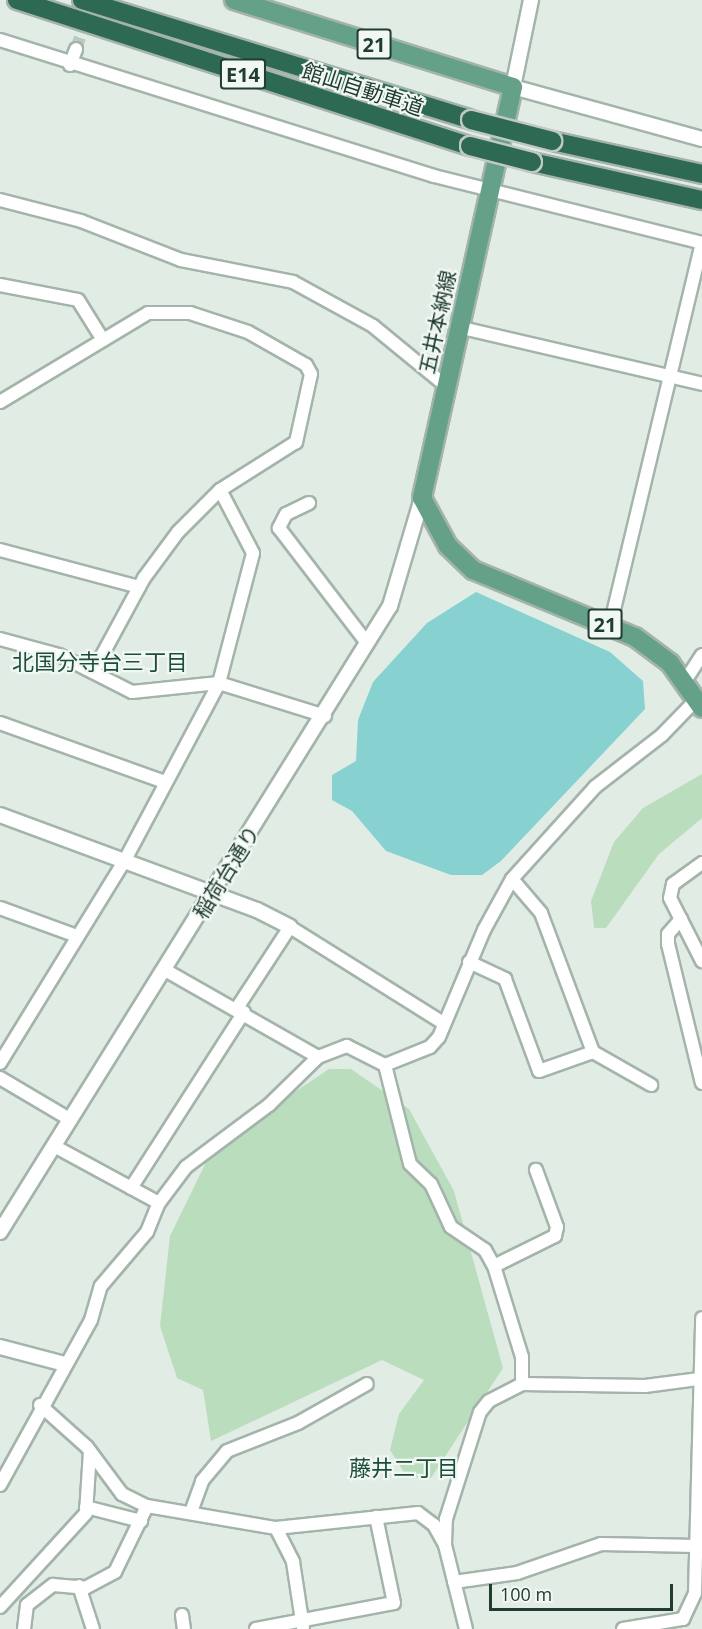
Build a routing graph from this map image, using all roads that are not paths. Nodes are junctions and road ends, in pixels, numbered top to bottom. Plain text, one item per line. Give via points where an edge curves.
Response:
1 (17, 0) edge
2 (82, 0) edge
3 (234, 0) edge
4 (531, 0) edge
5 (0, 40) edge
6 (76, 50) tunnel mouth
7 (70, 65) junction
8 (513, 87) junction
9 (702, 139) edge
10 (702, 174) edge
11 (488, 190) junction
12 (702, 200) edge
13 (0, 201) edge
14 (702, 243) edge
15 (0, 285) edge
16 (458, 327) junction
17 (103, 340) junction
18 (669, 375) junction
19 (702, 384) edge
20 (446, 386) junction
21 (1, 401) edge
22 (220, 490) junction
23 (422, 498) junction
24 (309, 503) dead end
25 (0, 550) edge
26 (139, 587) junction
27 (610, 626) junction
28 (0, 639) edge
29 (368, 643) junction
30 (702, 655) edge
31 (93, 672) junction
32 (685, 681) junction
33 (219, 683) junction
34 (699, 704) edge
35 (325, 716) junction
36 (0, 723) edge
37 (165, 783) junction
38 (0, 815) edge
39 (125, 860) junction
40 (702, 863) edge
41 (512, 879) junction
42 (213, 894) junction
43 (0, 908) edge
44 (681, 919) junction
45 (290, 927) junction
46 (77, 936) junction
47 (702, 961) edge
48 (469, 962) junction
49 (165, 970) junction
50 (240, 1010) junction
51 (443, 1023) junction
52 (593, 1052) junction
53 (318, 1057) junction
54 (0, 1063) edge
55 (385, 1065) junction
56 (0, 1078) edge
57 (702, 1083) edge
58 (651, 1085) dead end
59 (70, 1120) junction
60 (54, 1146) junction
61 (537, 1170) dead end
62 (131, 1188) junction
63 (159, 1203) junction
64 (0, 1232) edge
65 (494, 1266) junction
66 (702, 1318) edge
67 (0, 1347) edge
68 (65, 1364) junction
69 (698, 1379) junction
70 (367, 1384) dead end
71 (522, 1384) junction
72 (40, 1405) junction
73 (90, 1451) junction
74 (0, 1485) edge
75 (147, 1506) junction
76 (86, 1507) junction
77 (191, 1512) junction
78 (376, 1517) junction
79 (141, 1521) junction
80 (276, 1528) junction
81 (445, 1545) junction
82 (697, 1546) junction
83 (699, 1561) edge
84 (454, 1582) junction
85 (80, 1586) junction
86 (0, 1606) edge
87 (182, 1615) dead end
88 (303, 1625) edge
89 (24, 1629) edge
90 (93, 1629) edge
91 (184, 1629) edge
92 (256, 1629) edge
93 (466, 1629) edge
94 (623, 1629) edge

1 - 12 highway, 館山自動車道 / E14, bridge via 470,146
2 - 10 highway, 館山自動車道 / E14, bridge via 471,120
3 - 8 main road, 21
4 - 8 street
5 - 7 street
6 - 7 street
7 - 11 street
8 - 9 street
8 - 11 main road, 五井本納線
11 - 14 street
11 - 16 main road, 五井本納線
13 - 20 street via 81,221 181,260 292,282 373,326
14 - 18 street
15 - 17 street via 78,300
16 - 18 street
16 - 20 main road, 五井本納線
17 - 21 street
17 - 22 street via 148,313 190,313 248,332 306,365 311,374 296,442
18 - 19 street
18 - 27 street
20 - 23 main road, 五井本納線
22 - 26 street via 157,558
22 - 33 street via 253,553
23 - 27 main road, 21 via 448,546 473,570
23 - 29 street, 稲荷台通り via 390,606
24 - 29 street via 286,514 279,528
25 - 26 street
26 - 31 street
27 - 32 main road, 21 via 653,649
28 - 31 street via 39,648
29 - 35 street, 稲荷台通り
30 - 32 street
31 - 33 street via 132,692
32 - 34 main road, 21
33 - 35 street
33 - 37 street
34 - 41 street via 595,787
35 - 42 street, 稲荷台通り
36 - 37 street
37 - 39 street
38 - 39 street
39 - 42 street
39 - 46 street
40 - 44 street via 673,884 670,898
41 - 48 street
41 - 52 street via 541,913
42 - 45 street
42 - 49 street, 稲荷台通り
43 - 46 street
44 - 47 street
44 - 57 street via 668,934 668,944
45 - 50 street
45 - 51 street
46 - 54 street
48 - 51 street
48 - 52 street via 505,979 540,1071
49 - 50 street
49 - 59 street, 稲荷台通り
50 - 53 street
50 - 62 street
51 - 55 street via 430,1047
52 - 58 street
53 - 55 street via 347,1046
53 - 63 street via 268,1105 186,1167
55 - 65 street via 410,1164 431,1184 451,1227 485,1250
56 - 59 street
59 - 60 street, 稲荷台通り
60 - 62 street
60 - 64 street, 稲荷台通り
61 - 65 street via 557,1227 555,1236
62 - 63 street
63 - 68 street via 147,1232 101,1286 91,1320
65 - 71 street via 522,1358
66 - 69 street
67 - 68 street
68 - 72 street
69 - 71 street via 645,1386
69 - 82 street
70 - 77 street via 298,1423 227,1451 202,1481
71 - 81 street via 480,1412 446,1519
72 - 73 street
72 - 74 street
73 - 75 street via 123,1494
73 - 76 street
75 - 77 street
75 - 79 street
76 - 79 street
76 - 86 street via 73,1532
77 - 80 street
78 - 80 street
78 - 81 street via 418,1513 434,1525
78 - 88 street via 394,1604
79 - 85 street via 116,1572
80 - 88 street via 293,1562
81 - 84 street
82 - 83 street
82 - 84 street via 601,1544 517,1573
83 - 94 street via 695,1593 683,1618
84 - 93 street
85 - 89 street via 61,1582 41,1593 27,1605
85 - 90 street
87 - 91 street
88 - 92 street

